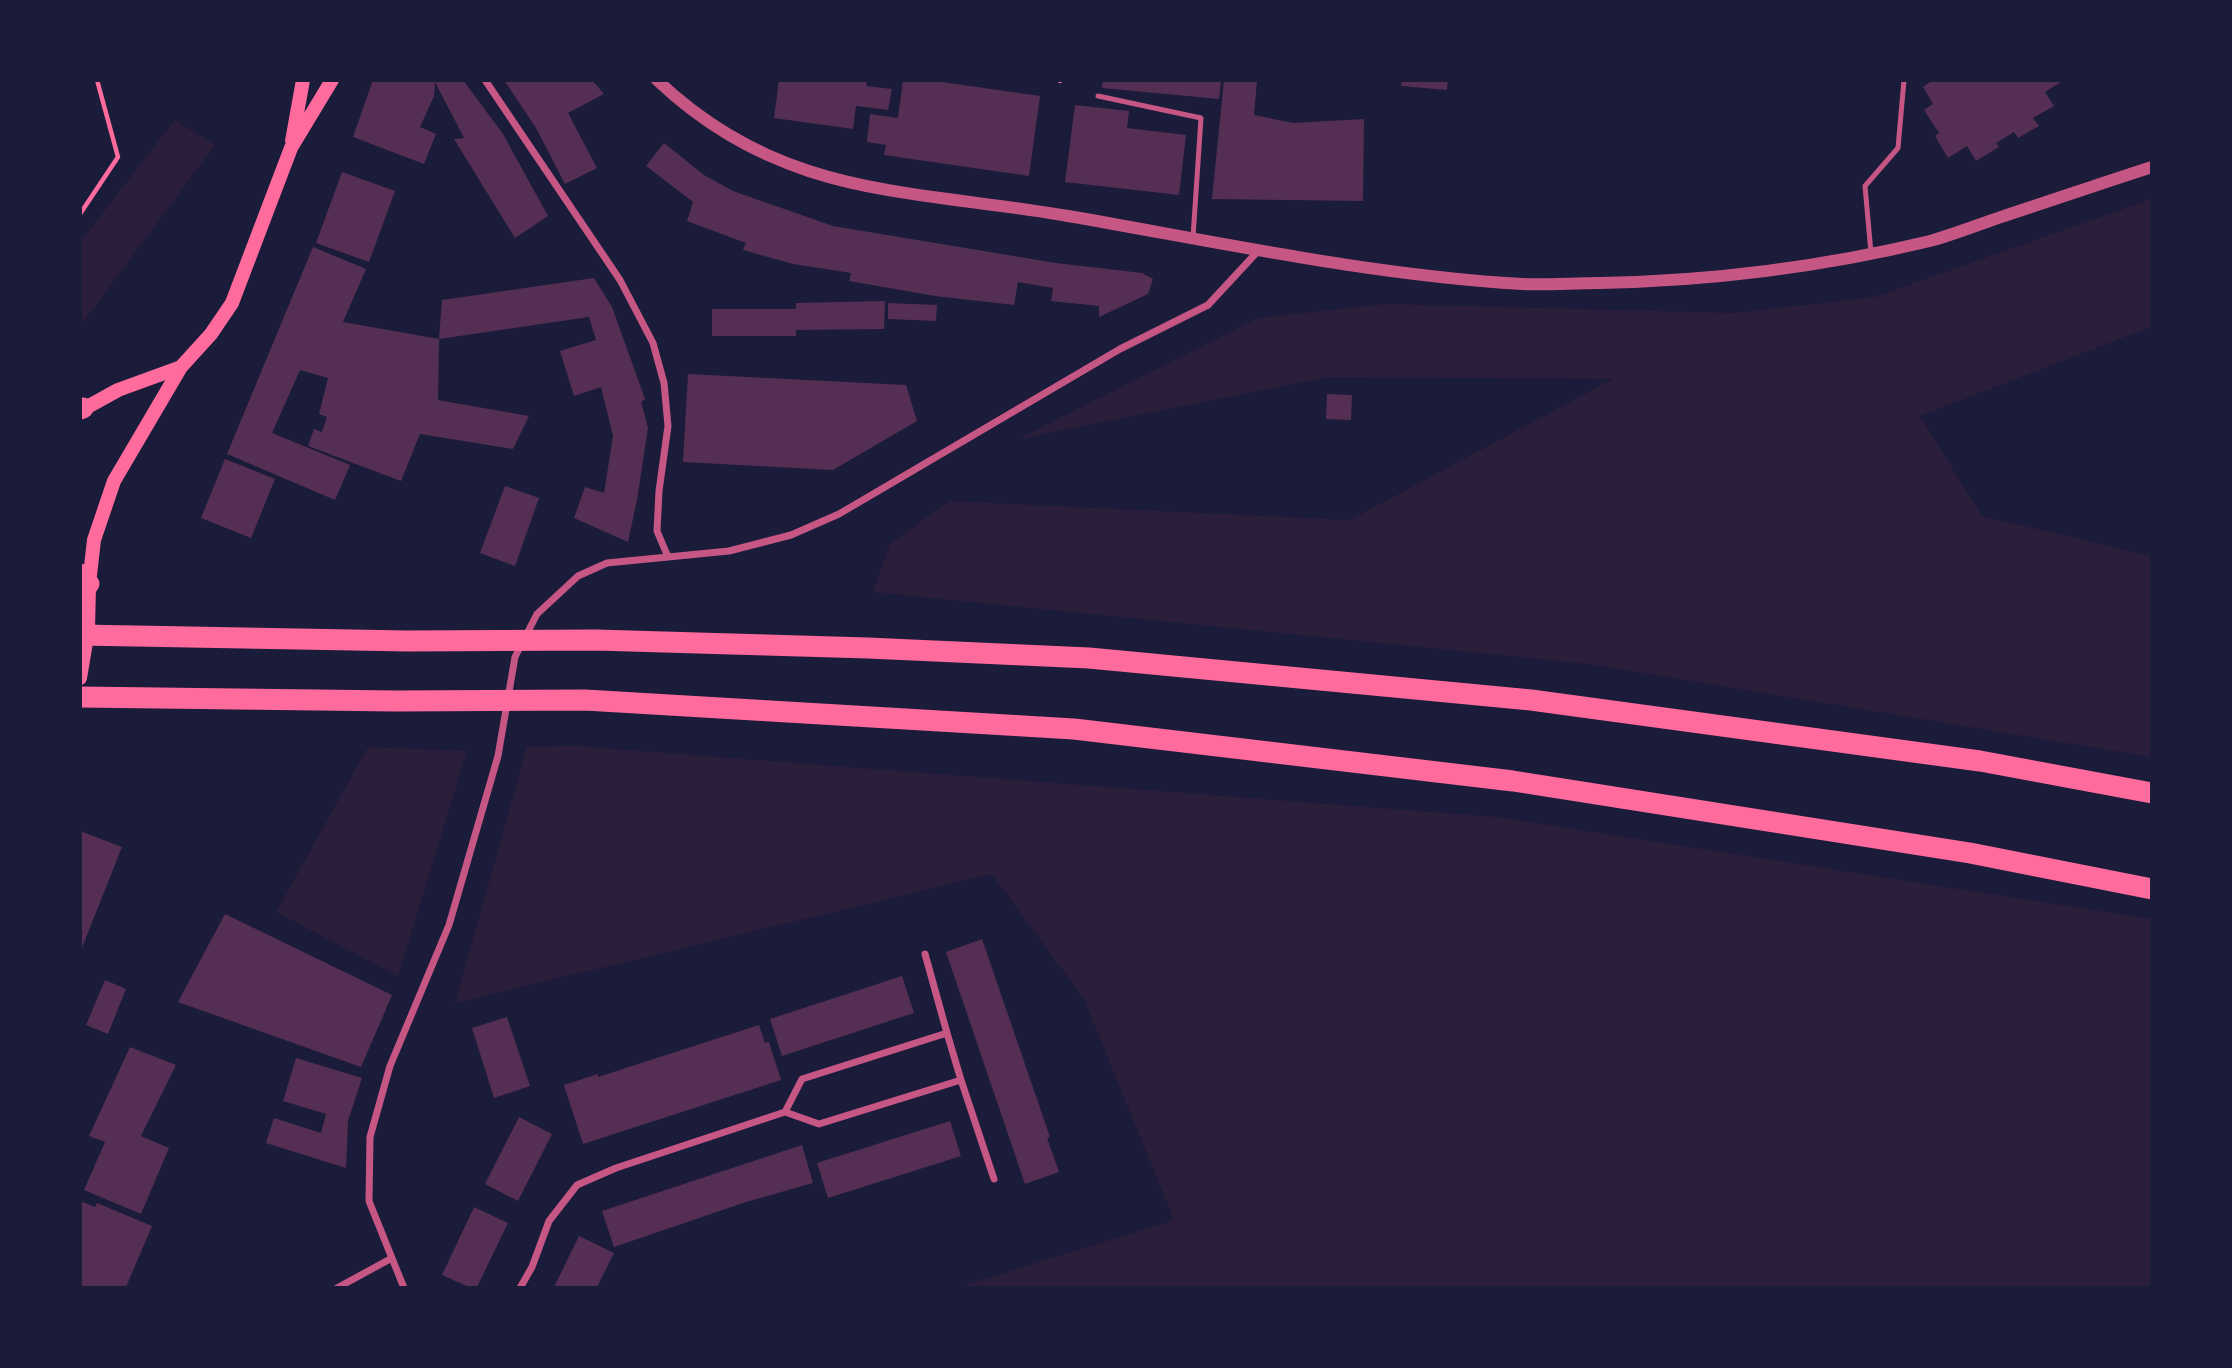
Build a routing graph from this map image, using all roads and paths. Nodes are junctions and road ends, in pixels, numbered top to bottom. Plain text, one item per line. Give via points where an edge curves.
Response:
1 (97, 80) edge
2 (303, 80) edge
3 (332, 80) edge
4 (485, 80) edge
5 (657, 80) edge
6 (1904, 80) edge
7 (1098, 96) dead end
8 (291, 148) junction
9 (2151, 167) edge
10 (80, 214) edge
11 (1192, 240) junction
12 (1258, 251) junction
13 (1871, 253) junction
14 (181, 367) junction
15 (81, 409) edge
16 (667, 557) junction
17 (85, 579) edge
18 (80, 635) edge
19 (80, 678) edge
20 (80, 697) edge
21 (2151, 793) edge
22 (2151, 888) edge
23 (925, 954) dead end
24 (947, 1033) junction
25 (961, 1080) junction
26 (785, 1111) junction
27 (994, 1179) dead end
28 (392, 1258) junction
29 (337, 1287) edge
30 (404, 1287) edge
31 (520, 1287) edge

1 - 10 path via 118,157
2 - 8 main road
3 - 8 main road
4 - 16 street via 620,280 653,343 664,383 668,426 657,531
5 - 11 street via 708,124 755,152 808,172 892,192 1066,216
6 - 13 lane via 1898,148 1865,186
7 - 11 lane via 1201,118
8 - 14 main road via 232,303
9 - 13 street via 1933,240
11 - 12 street
12 - 13 street via 1354,267 1524,284 1663,282 1753,273
12 - 16 street via 1209,305 1120,349 839,514 791,535 729,551
14 - 15 main road
14 - 17 main road via 114,481
16 - 28 street via 607,563 578,576 537,614 515,657 498,756 449,925 390,1066 370,1137 369,1201
17 - 19 main road via 88,631
18 - 21 highway via 596,640 1089,658 1518,698 1980,761
20 - 22 highway via 585,700 1074,729 1513,781 1970,853
23 - 24 street
24 - 25 street
24 - 26 street via 802,1079
25 - 26 street via 819,1124
25 - 27 street
26 - 31 street via 577,1185 548,1221
28 - 29 street
28 - 30 street

